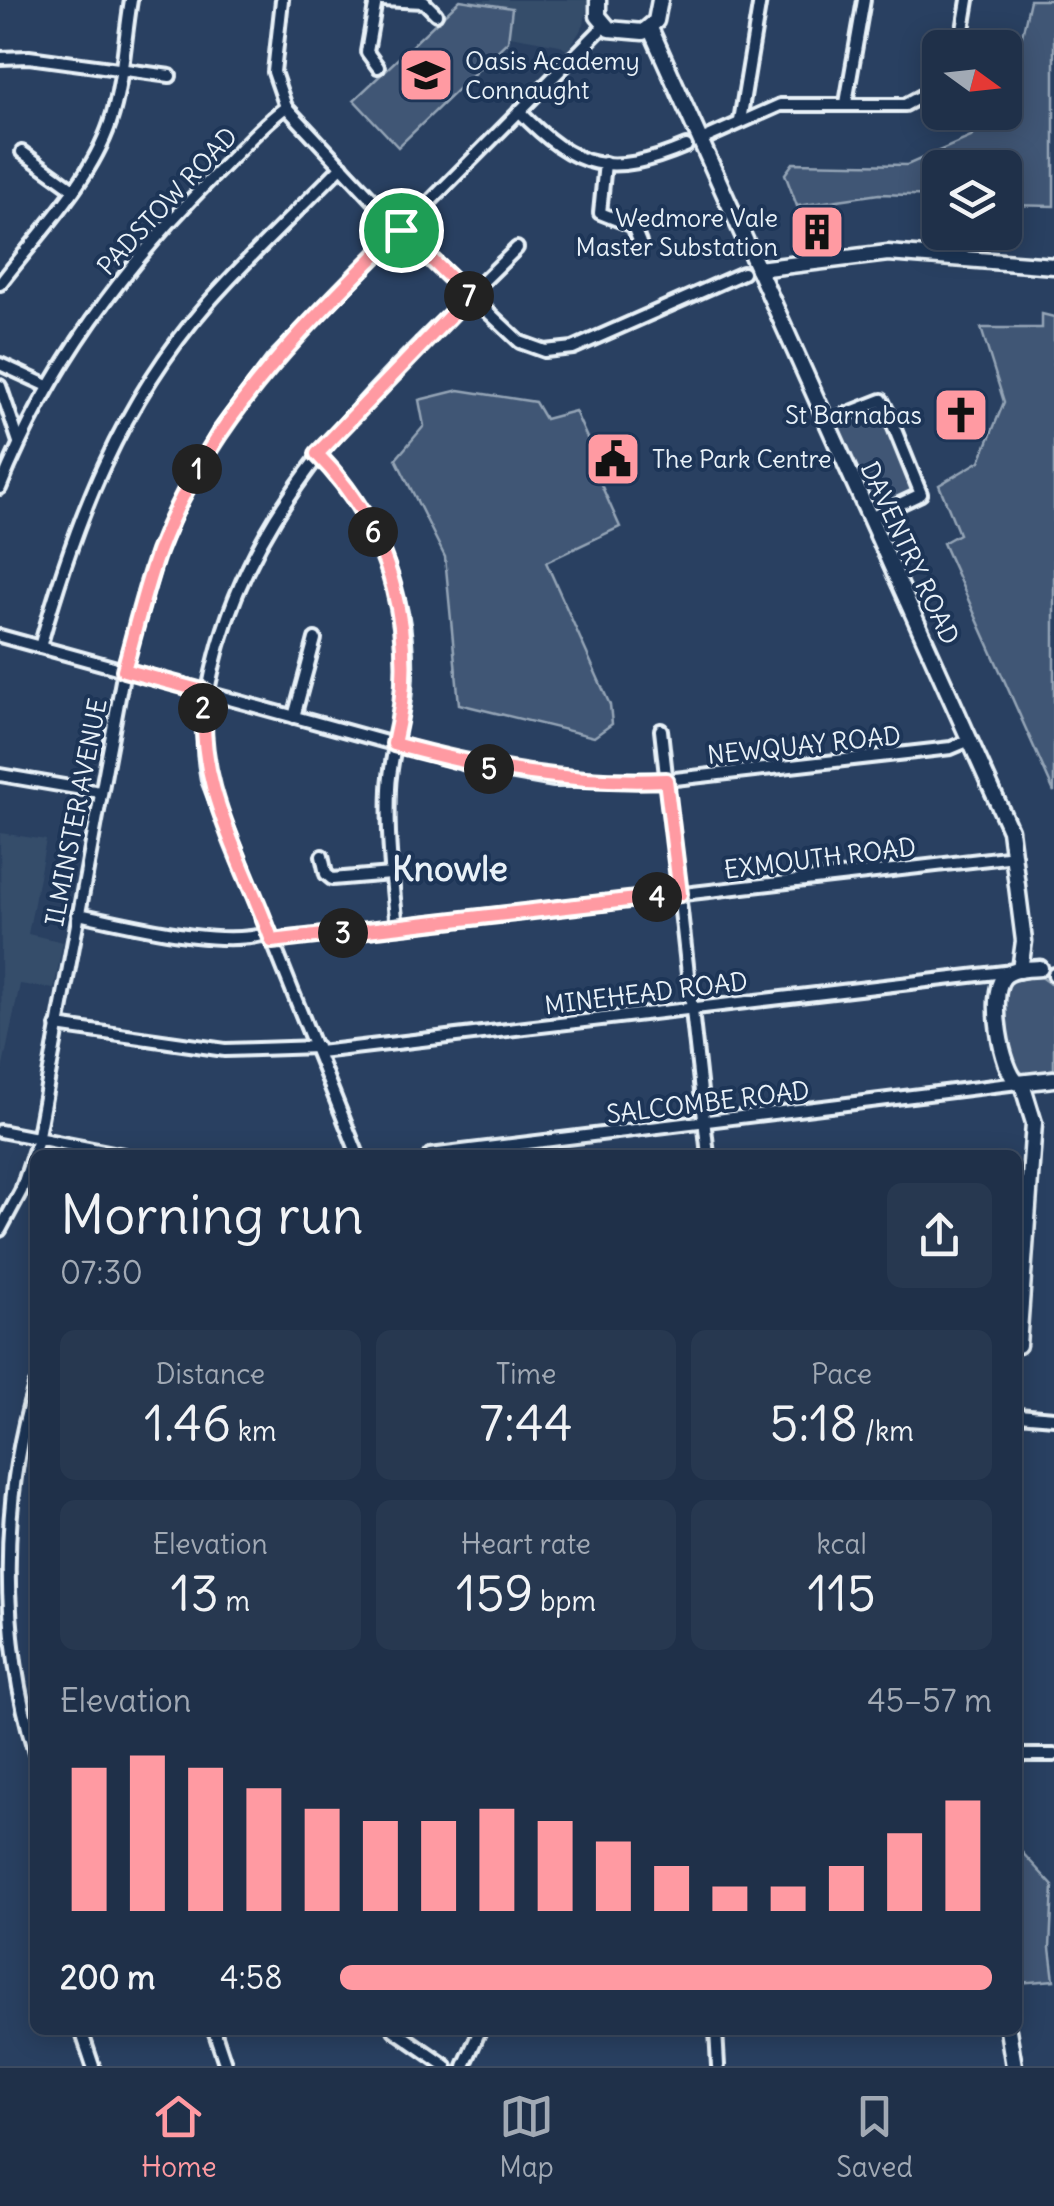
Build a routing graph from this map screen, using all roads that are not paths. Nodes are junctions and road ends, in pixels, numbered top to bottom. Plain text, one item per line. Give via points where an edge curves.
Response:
1 (131, 0) edge
2 (282, 0) edge
3 (379, 0) edge
4 (598, 0) edge
5 (660, 0) edge
6 (760, 0) edge
7 (864, 0) edge
8 (968, 0) edge
9 (436, 14) dead end
10 (606, 26) junction
11 (650, 28) junction
12 (963, 30) edge
13 (0, 58) edge
14 (378, 67) dead end
15 (121, 71) junction
16 (170, 76) dead end
17 (922, 96) edge
18 (846, 103) junction
19 (286, 107) junction
20 (519, 112) junction
21 (740, 121) junction
22 (693, 143) junction
23 (22, 152) dead end
24 (605, 163) junction
25 (342, 166) junction
26 (72, 188) junction
27 (401, 230) junction
28 (640, 244) dead end
29 (517, 248) dead end
30 (1054, 266) edge
31 (751, 271) junction
32 (0, 284) edge
33 (469, 296) junction
34 (0, 364) edge
35 (0, 386) edge
36 (48, 386) junction
37 (826, 422) junction
38 (19, 442) junction
39 (317, 454) junction
40 (0, 488) edge
41 (870, 518) junction
42 (0, 636) edge
43 (315, 639) dead end
44 (40, 647) junction
45 (124, 670) junction
46 (206, 692) junction
47 (294, 717) junction
48 (661, 730) dead end
49 (970, 740) junction
50 (394, 744) junction
51 (0, 775) edge
52 (666, 780) junction
53 (100, 792) junction
54 (322, 856) dead end
55 (1016, 856) junction
56 (391, 874) junction
57 (680, 894) junction
58 (78, 914) junction
59 (397, 927) junction
60 (271, 937) junction
61 (1024, 941) junction
62 (1017, 971) junction
63 (1050, 973) edge
64 (977, 975) junction
65 (996, 996) junction
66 (693, 1008) junction
67 (57, 1026) junction
68 (318, 1049) junction
69 (1004, 1062) junction
70 (1053, 1080) edge
71 (1020, 1084) junction
72 (991, 1088) junction
73 (704, 1123) junction
74 (1034, 1123) junction
75 (0, 1131) edge
76 (36, 1139) junction
77 (33, 1150) edge
78 (85, 1150) edge
79 (356, 1150) edge
80 (473, 1150) edge
81 (707, 1150) edge
82 (30, 1160) edge
83 (0, 1230) edge
84 (1022, 1290) edge
85 (30, 1406) edge
86 (1022, 1416) edge
87 (1054, 1418) edge
88 (2, 1614) edge
89 (30, 1737) edge
90 (1054, 1755) edge
91 (1022, 1756) edge
92 (83, 2035) edge
93 (216, 2035) edge
94 (401, 2035) edge
95 (478, 2035) edge
96 (716, 2035) edge
97 (1009, 2035) edge
98 (93, 2066) edge
99 (226, 2066) edge
100 (446, 2066) edge
101 (464, 2066) edge
102 (718, 2066) edge
103 (1014, 2066) edge

1 - 15 street
2 - 19 street via 274,72
3 - 9 street via 424,2
3 - 14 street via 367,52
4 - 10 street
5 - 11 street
6 - 21 street
7 - 18 street
8 - 12 street
10 - 11 street via 618,32
10 - 20 street, ILMINSTER AVENUE
11 - 22 street, DAVENTRY ROAD
13 - 15 street
15 - 16 street
15 - 26 street via 106,134
17 - 18 street via 905,105
18 - 21 street via 784,104
19 - 25 street
19 - 36 street, PADSTOW ROAD via 140,254
20 - 24 street via 561,152
20 - 27 street, ILMINSTER AVENUE
21 - 22 street
22 - 24 street via 648,161
22 - 31 street, DAVENTRY ROAD
23 - 26 street
24 - 28 street via 600,213 634,226
25 - 27 street
25 - 44 street via 207,304 144,391 87,498
26 - 32 street
27 - 33 street
27 - 45 street, ILMINSTER AVENUE via 274,359 219,432 158,552
29 - 33 street
30 - 31 street via 888,253
31 - 33 street via 558,351 520,342
31 - 37 street, DAVENTRY ROAD
33 - 39 street
34 - 36 street
35 - 38 street
36 - 38 street, PADSTOW ROAD
37 - 41 street, DAVENTRY ROAD
37 - 41 street via 882,400 887,410 920,494
38 - 40 street, PADSTOW ROAD
39 - 46 street via 248,565
39 - 50 street via 361,510 396,592 406,679
41 - 49 street, DAVENTRY ROAD
42 - 44 street, NEWQUAY ROAD
43 - 47 street
44 - 45 street, NEWQUAY ROAD
45 - 46 street, NEWQUAY ROAD
45 - 53 street, ILMINSTER AVENUE
46 - 47 street, NEWQUAY ROAD
46 - 60 street via 202,739 208,780
47 - 50 street, NEWQUAY ROAD
48 - 52 street
49 - 52 street, NEWQUAY ROAD via 951,748
49 - 55 street, DAVENTRY ROAD
50 - 52 street, NEWQUAY ROAD via 553,780
50 - 56 street
51 - 53 street
52 - 57 street
53 - 58 street, ILMINSTER AVENUE
54 - 56 street via 332,879
55 - 57 street, EXMOUTH ROAD
55 - 61 street, DAVENTRY ROAD
56 - 59 street
57 - 59 street, EXMOUTH ROAD
57 - 66 street
58 - 60 street, EXMOUTH ROAD via 190,933
58 - 67 street, ILMINSTER AVENUE
59 - 60 street, EXMOUTH ROAD
60 - 68 street
61 - 62 street, DAVENTRY ROAD
61 - 63 street, DAVENTRY ROAD via 1031,960
62 - 63 street
62 - 64 street, MINEHEAD ROAD
62 - 65 street via 1000,981
64 - 65 street via 991,980
64 - 66 street, MINEHEAD ROAD
65 - 69 street
66 - 68 street, MINEHEAD ROAD
66 - 73 street
67 - 68 street, MINEHEAD ROAD via 181,1046
67 - 76 street, ILMINSTER AVENUE
68 - 79 street
69 - 71 street
69 - 72 street
70 - 71 street
70 - 74 street
71 - 72 street, SALCOMBE ROAD
71 - 74 street
72 - 73 street, SALCOMBE ROAD
73 - 80 street, SALCOMBE ROAD
73 - 81 street
74 - 84 street
75 - 76 street
76 - 77 street, ILMINSTER AVENUE
76 - 78 street
82 - 83 street, ILMINSTER AVENUE
85 - 88 street via 10,1485
86 - 87 street
88 - 89 street
90 - 91 street
92 - 98 street
93 - 99 street
94 - 100 street
95 - 101 street
96 - 102 street
97 - 103 street

